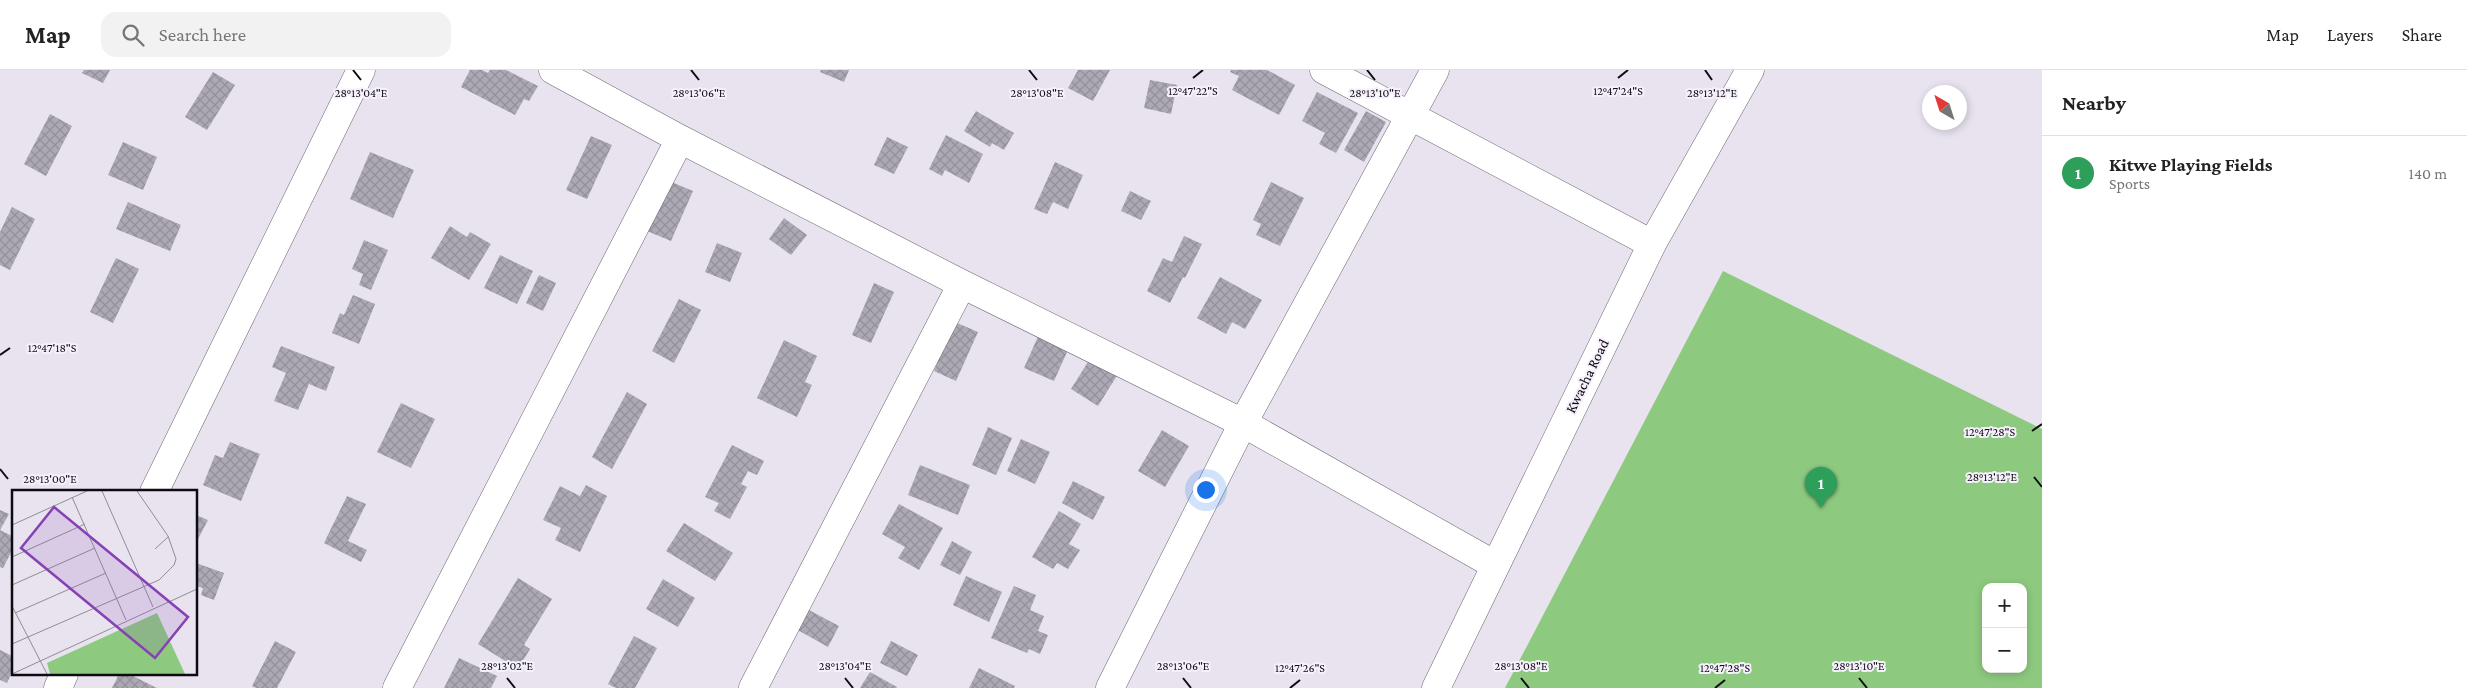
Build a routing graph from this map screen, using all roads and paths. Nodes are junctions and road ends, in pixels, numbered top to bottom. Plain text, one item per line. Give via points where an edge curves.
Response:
1 (361, 70) edge
2 (553, 70) edge
3 (1324, 70) edge
4 (1435, 70) edge
5 (1750, 70) edge
6 (1410, 115) junction
7 (680, 139) junction
8 (1652, 244) junction
9 (962, 284) junction
10 (1243, 423) junction
11 (155, 490) edge
12 (1495, 565) junction
13 (63, 676) edge
14 (58, 688) edge
15 (398, 688) edge
16 (753, 688) edge
17 (1110, 688) edge
18 (1436, 688) edge

1 - 11 street
2 - 7 street
3 - 6 street
4 - 6 street
5 - 8 street, Kwacha Road
6 - 8 street
6 - 10 street
7 - 9 street
7 - 15 street
8 - 12 street, Kwacha Road
9 - 10 street
9 - 16 street
10 - 12 street
10 - 17 street
12 - 18 street, Kwacha Road
13 - 14 street

